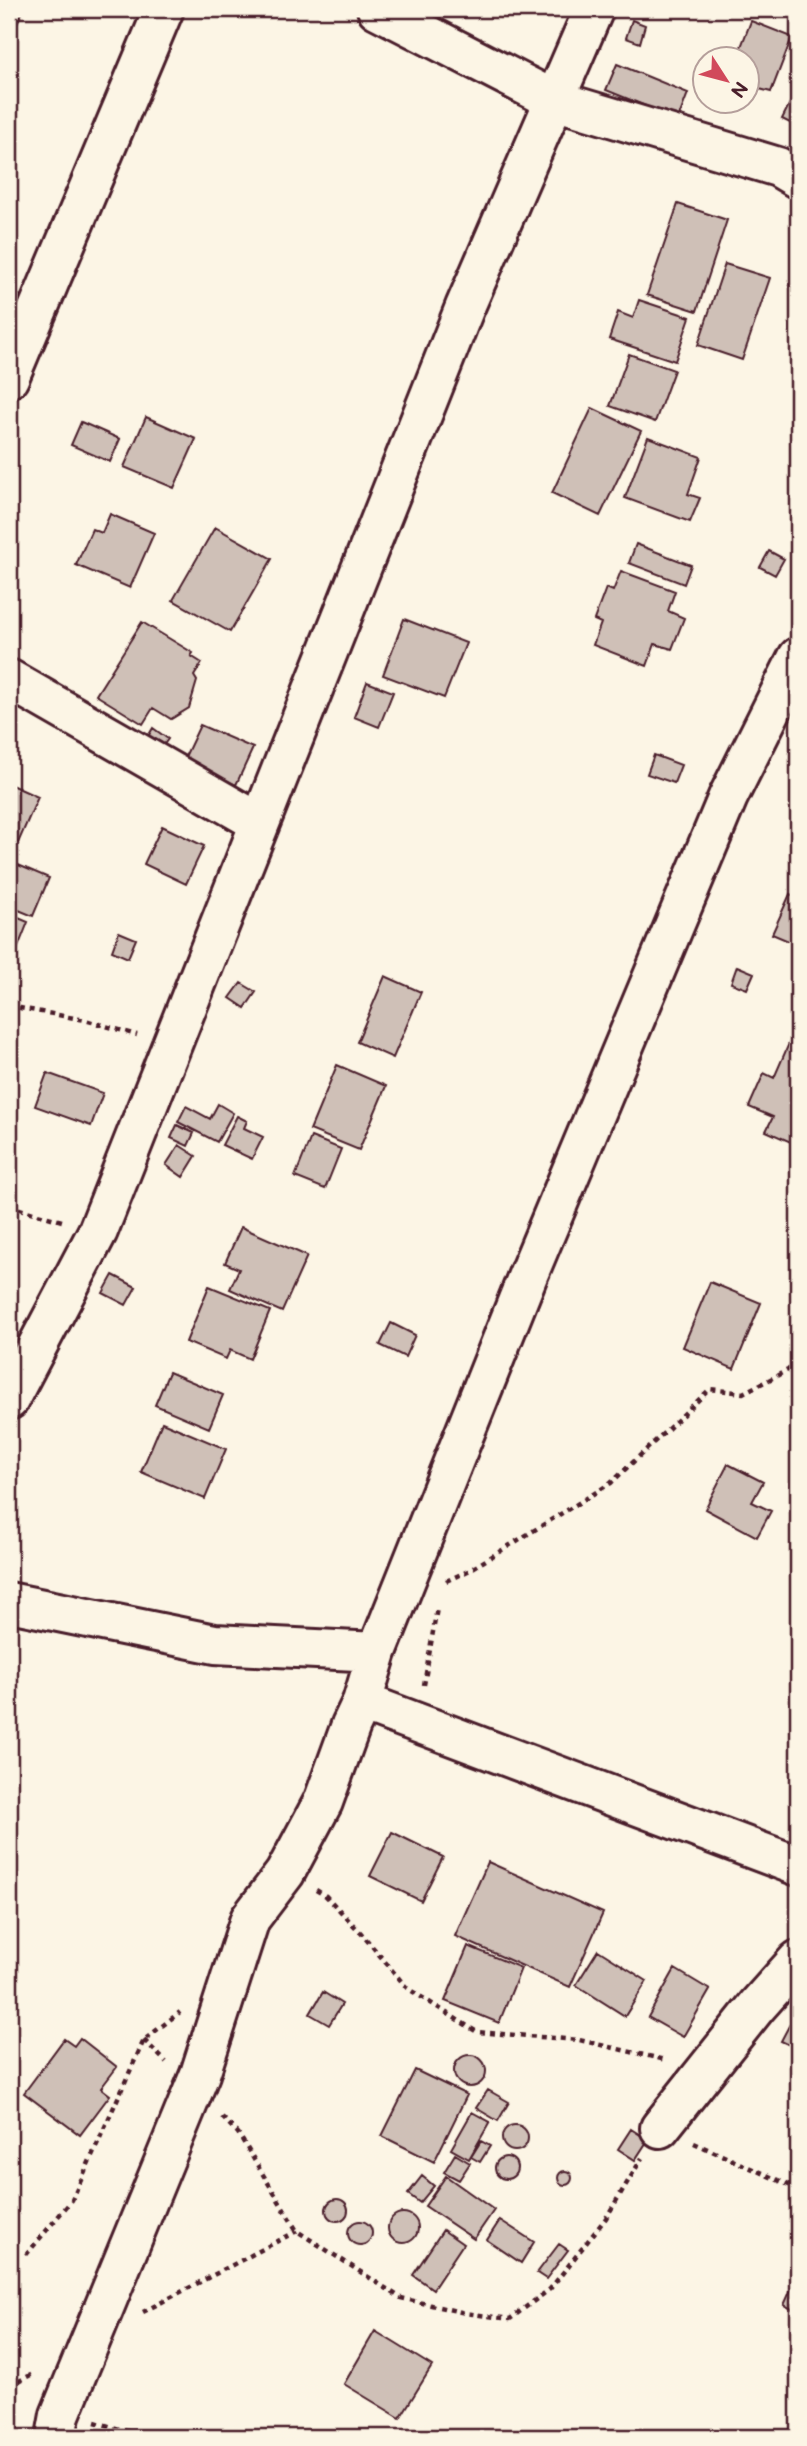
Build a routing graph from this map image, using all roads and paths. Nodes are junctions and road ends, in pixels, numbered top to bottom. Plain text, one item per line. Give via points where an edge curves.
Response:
1 (164, 9) edge
2 (377, 9) edge
3 (594, 9) edge
4 (554, 100) junction
5 (798, 179) edge
6 (9, 378) edge
7 (798, 657) edge
8 (9, 679) edge
9 (260, 822) junction
10 (9, 1006) edge
11 (171, 1046) junction
12 (9, 1206) edge
13 (98, 1231) junction
14 (798, 1360) edge
15 (9, 1400) edge
16 (441, 1583) dead end
17 (439, 1595) dead end
18 (9, 1602) edge
19 (377, 1652) junction
20 (362, 1702) junction
21 (416, 1723) junction
22 (798, 1866) edge
23 (285, 1873) junction
24 (798, 1960) edge
25 (184, 2009) dead end
26 (144, 2040) junction
27 (707, 2070) junction
28 (194, 2090) junction
29 (660, 2128) junction
30 (798, 2189) edge
31 (297, 2231) junction
32 (26, 2255) dead end
33 (94, 2334) junction
34 (39, 2370) dead end
35 (9, 2386) edge
36 (58, 2426) edge
37 (148, 2437) edge

1 - 6 street
2 - 4 street
3 - 4 street
4 - 5 street via 778,167
4 - 9 street via 465,307
7 - 19 street via 728,797
8 - 9 street
9 - 11 street
10 - 11 path via 85,1020
11 - 13 street
12 - 13 path
13 - 15 street
14 - 16 path via 788,1370 743,1392 710,1389 611,1483
17 - 21 path
18 - 19 street via 215,1644
19 - 20 street
20 - 21 street
20 - 23 street via 323,1802
21 - 22 street
23 - 27 path via 326,1896 407,1988 477,2032 579,2040
23 - 28 street via 250,1919
24 - 27 street
25 - 26 path
26 - 28 path
26 - 32 path via 72,2200
27 - 29 street
28 - 31 path via 238,2133
28 - 33 street
29 - 30 path
29 - 31 path via 606,2218 551,2289 510,2319 401,2298
31 - 33 path
33 - 36 street
34 - 35 path
36 - 37 path via 103,2423

